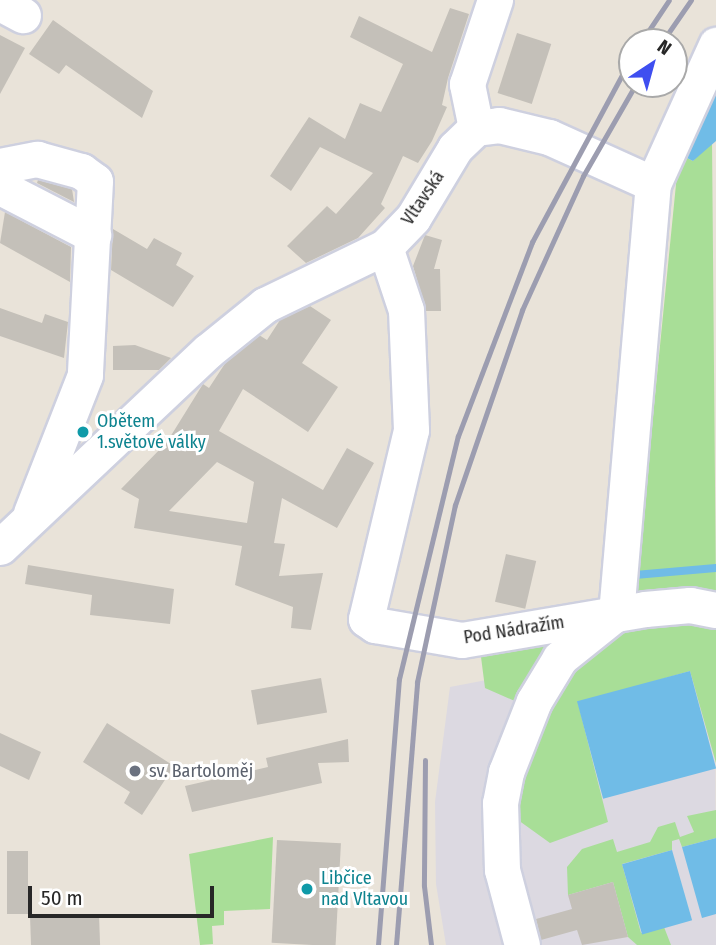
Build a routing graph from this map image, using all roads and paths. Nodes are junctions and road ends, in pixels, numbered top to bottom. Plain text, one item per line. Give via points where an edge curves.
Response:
1 (495, 0) edge
2 (716, 45) edge
3 (476, 128) junction
4 (0, 166) edge
5 (653, 184) junction
6 (0, 187) edge
7 (94, 236) junction
8 (385, 247) junction
9 (28, 519) junction
10 (0, 547) edge
11 (716, 610) edge
12 (616, 614) junction
13 (522, 945) edge

1 - 3 street via 467,84
2 - 5 street
3 - 5 street via 499,125 549,137
3 - 8 street, Vltavská via 455,148 413,218
4 - 7 street, Vltavská via 37,159 82,170 95,181
5 - 12 street
6 - 7 street
7 - 9 street, Vltavská via 85,375
8 - 9 street, Vltavská via 265,305 208,351
8 - 12 street, Pod Nádražím via 406,310 411,430 366,619 375,625 462,640
9 - 10 street, Vltavská
11 - 12 street via 690,605
12 - 13 street via 560,658 534,701 500,803 502,870

